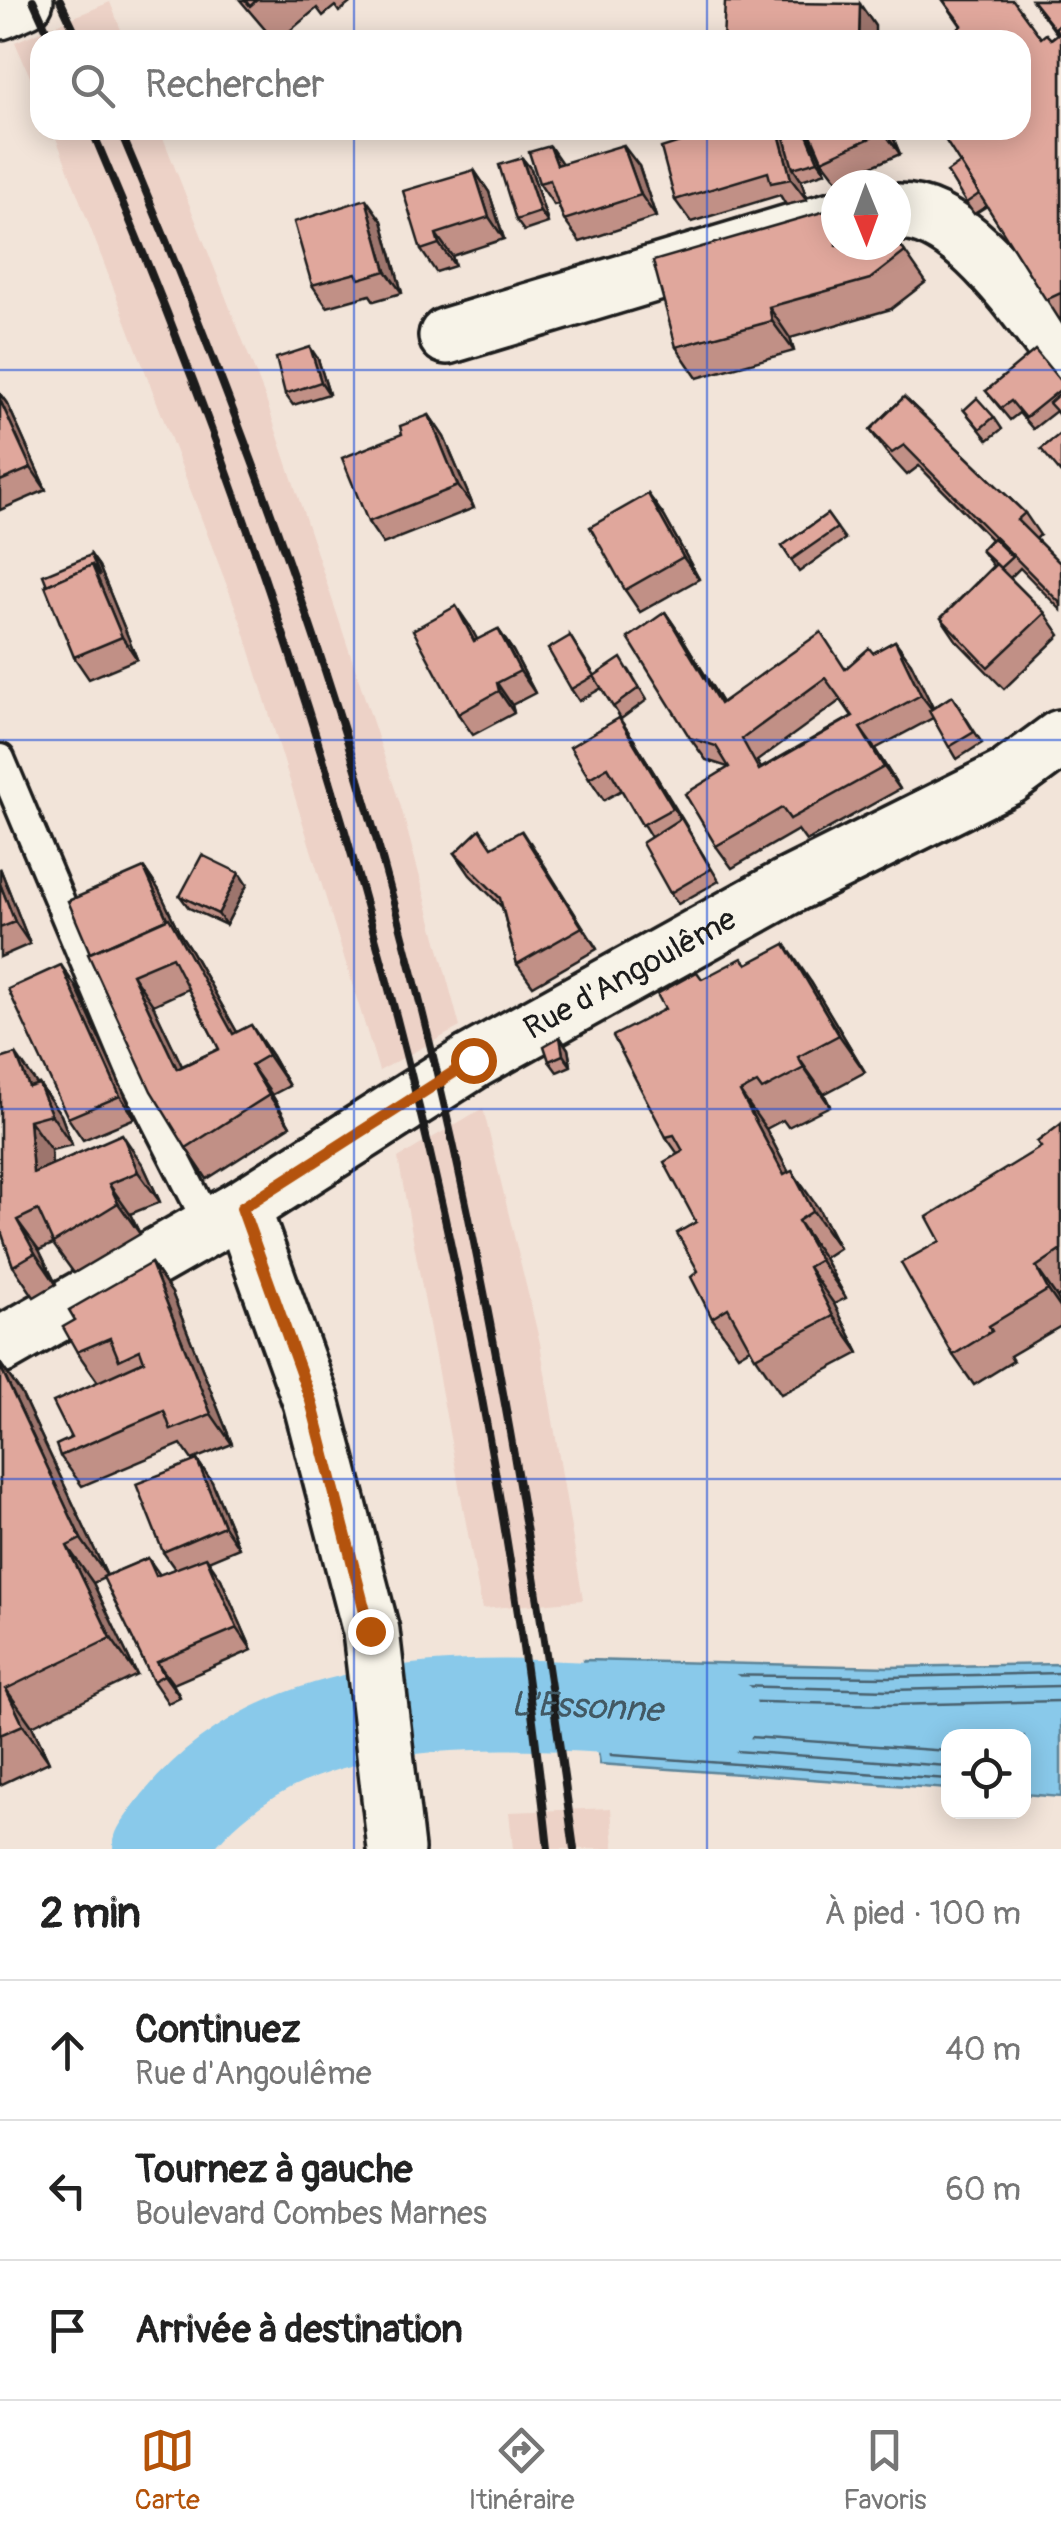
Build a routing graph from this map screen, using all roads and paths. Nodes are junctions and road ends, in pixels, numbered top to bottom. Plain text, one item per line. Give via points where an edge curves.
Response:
1 (911, 216) edge
2 (821, 224) edge
3 (447, 336) dead end
4 (1061, 353) edge
5 (1061, 738) edge
6 (0, 759) edge
7 (226, 1218) junction
8 (0, 1346) edge
9 (396, 1849) edge

1 - 4 street via 944,224 979,253
2 - 3 street
5 - 7 street, Rue d'Angoulême via 1008,777 786,888 473,1060
6 - 7 lane via 126,1060
7 - 8 street, Rue d'Angoulême
7 - 9 street via 311,1401 375,1650

